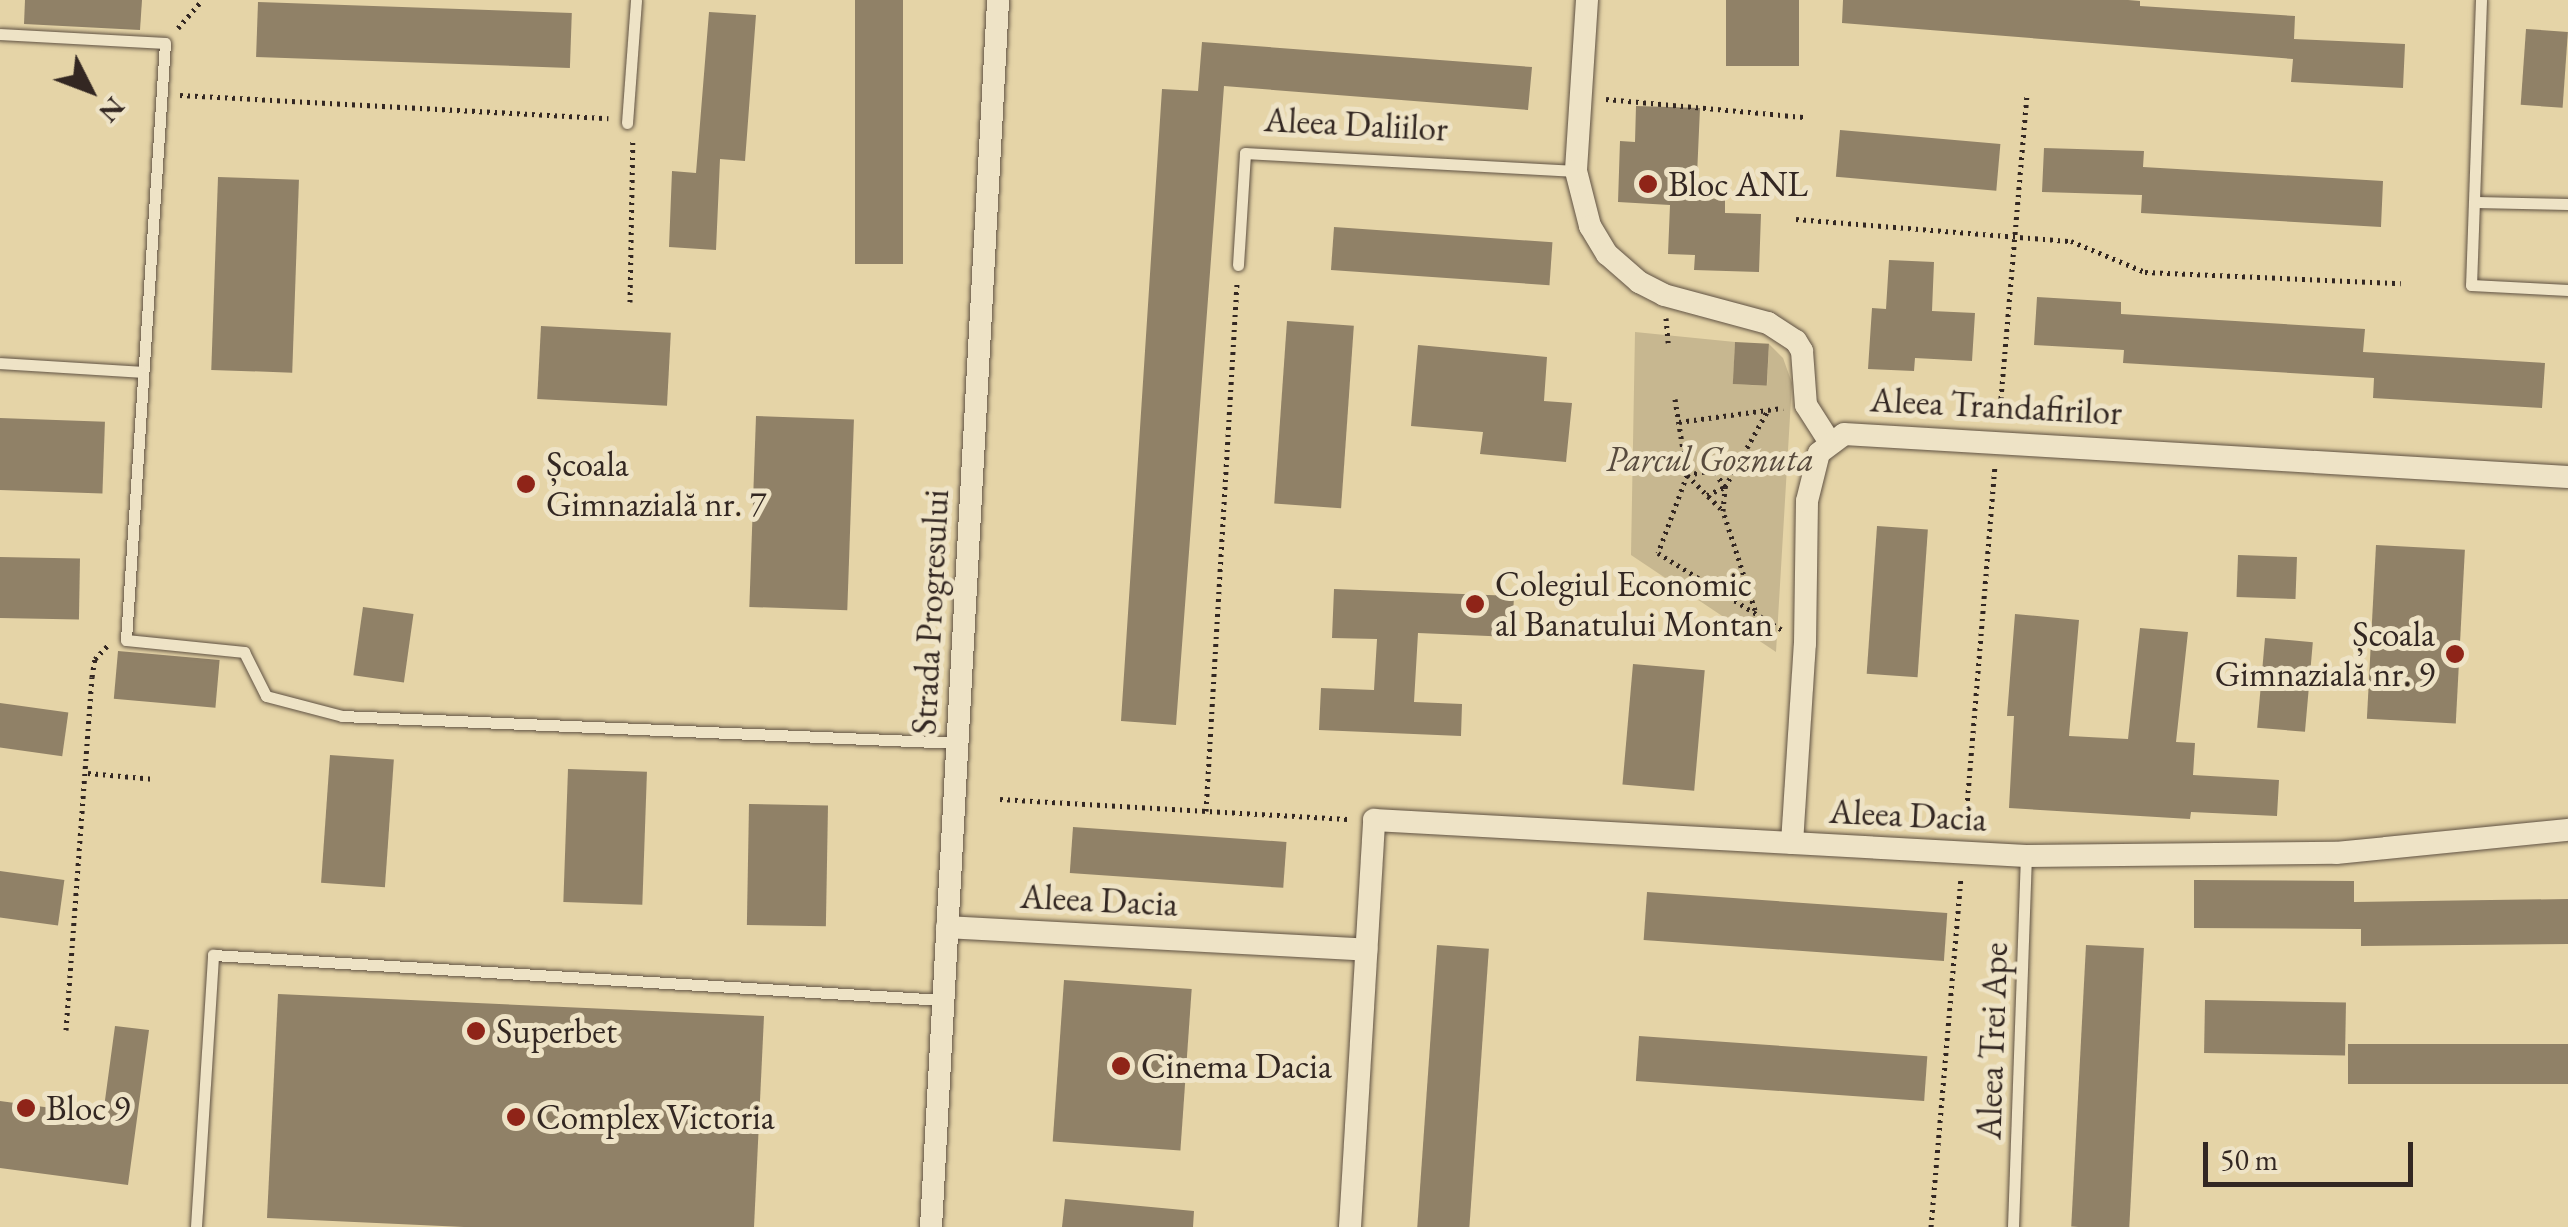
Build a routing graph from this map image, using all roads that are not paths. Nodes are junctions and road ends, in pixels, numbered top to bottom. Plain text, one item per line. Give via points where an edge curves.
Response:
1 (636, 0) edge
2 (998, 0) edge
3 (1587, 0) edge
4 (2481, 0) edge
5 (0, 34) edge
6 (626, 123) road end
7 (1576, 171) junction
8 (2476, 202) junction
9 (2568, 204) edge
10 (1238, 265) road end
11 (2568, 290) edge
12 (0, 363) edge
13 (143, 372) junction
14 (1830, 441) junction
15 (2568, 477) edge
16 (958, 743) junction
17 (2568, 830) edge
18 (1792, 843) junction
19 (2026, 856) junction
20 (948, 926) junction
21 (1366, 950) junction
22 (944, 1000) junction
23 (196, 1227) edge
24 (931, 1227) edge
25 (1350, 1227) edge
26 (2013, 1227) edge

1 - 6 lane
2 - 16 street, Strada Progresului
3 - 7 street
4 - 8 lane
5 - 13 lane via 165,42
7 - 10 lane, Aleea Daliilor via 1245,152
7 - 14 street via 1590,226 1639,282 1664,296 1768,322 1796,340 1806,405
8 - 9 lane
8 - 11 lane via 2471,285
12 - 13 lane
13 - 16 lane via 126,640 244,652 266,696 342,716
14 - 15 street, Aleea Trandafirilor via 1883,432
14 - 18 street, Aleea Trandafirilor via 1812,472 1807,502
16 - 20 street, Strada Progresului
17 - 19 street, Aleea Dacia via 2336,852
18 - 19 street, Aleea Dacia
18 - 21 street, Aleea Dacia via 1374,820
19 - 26 lane, Aleea Trei Ape
20 - 21 street, Aleea Dacia
20 - 22 street, Strada Progresului
21 - 25 street
22 - 23 lane via 213,956
22 - 24 street, Strada Progresului

